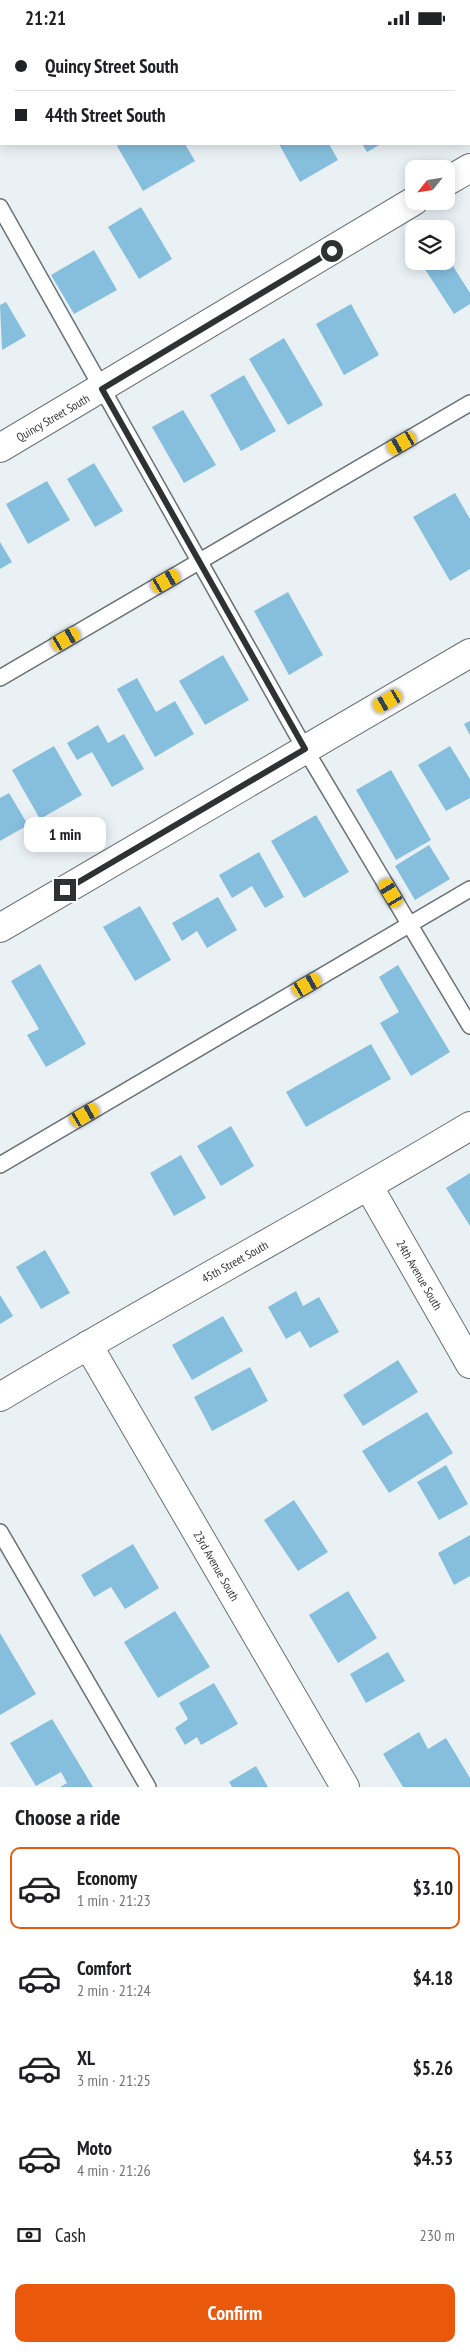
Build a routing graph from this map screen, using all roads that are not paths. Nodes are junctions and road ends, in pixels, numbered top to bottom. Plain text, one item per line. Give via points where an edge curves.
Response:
1 (470, 168) edge
2 (455, 177) edge
3 (405, 206) edge
4 (0, 207) edge
5 (102, 389) junction
6 (470, 403) edge
7 (0, 448) edge
8 (200, 561) junction
9 (470, 653) edge
10 (0, 678) edge
11 (305, 749) junction
12 (470, 889) edge
13 (410, 925) junction
14 (0, 928) edge
15 (470, 1026) edge
16 (470, 1126) edge
17 (0, 1165) edge
18 (369, 1187) junction
19 (88, 1345) junction
20 (470, 1364) edge
21 (0, 1397) edge
22 (0, 1533) edge
23 (148, 1787) edge
24 (345, 1787) edge

1 - 2 street
3 - 5 street, Quincy Street South
4 - 5 lane
5 - 7 street, Quincy Street South
5 - 8 lane
6 - 8 lane
8 - 10 lane
8 - 11 lane
9 - 11 street
11 - 13 lane
11 - 14 street
12 - 13 lane
13 - 15 lane
13 - 17 lane
16 - 18 street, 45th Street South
18 - 19 street, 45th Street South
18 - 20 street, 24th Avenue South
19 - 21 street, 45th Street South
19 - 24 street, 23rd Avenue South
22 - 23 lane

